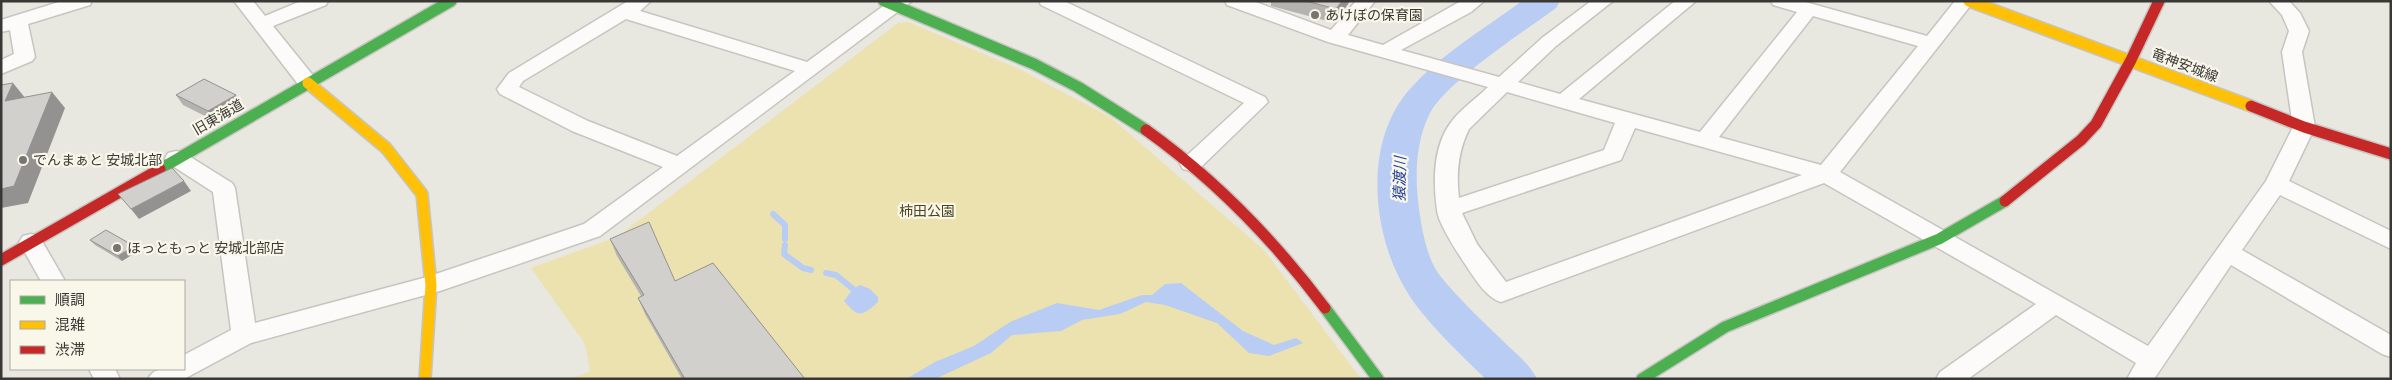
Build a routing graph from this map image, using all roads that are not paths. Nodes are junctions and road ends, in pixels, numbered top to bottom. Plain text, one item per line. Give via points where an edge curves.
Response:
1 (83, 1) edge
2 (243, 1) edge
3 (319, 1) edge
4 (452, 1) edge
5 (642, 1) edge
6 (1048, 1) edge
7 (1234, 1) edge
8 (1366, 1) edge
9 (1475, 1) edge
10 (1604, 1) edge
11 (1687, 1) edge
12 (1780, 1) edge
13 (1965, 1) edge
14 (1969, 1) edge
15 (2159, 1) edge
16 (2278, 1) edge
17 (894, 3) edge
18 (1808, 10) junction
19 (624, 12) junction
20 (10, 23) edge
21 (261, 24) junction
22 (1335, 38) junction
23 (1930, 43) junction
24 (1394, 53) junction
25 (2131, 60) junction
26 (1, 68) edge
27 (810, 69) junction
28 (1498, 82) junction
29 (308, 83) junction
30 (1565, 100) junction
31 (1628, 118) junction
32 (2304, 127) junction
33 (1705, 140) junction
34 (2391, 154) edge
35 (176, 158) junction
36 (1192, 164) junction
37 (679, 165) junction
38 (1826, 174) junction
39 (2276, 184) junction
40 (1448, 210) junction
41 (1939, 239) junction
42 (2391, 241) edge
43 (31, 242) junction
44 (2228, 253) junction
45 (1, 260) edge
46 (51, 280) edge
47 (432, 285) junction
48 (2055, 303) junction
49 (244, 335) junction
50 (2391, 347) edge
51 (185, 366) edge
52 (2146, 369) edge
53 (178, 370) edge
54 (161, 379) edge
55 (424, 379) edge
56 (1378, 379) edge
57 (1642, 379) edge
58 (1949, 379) edge

1 - 20 street
2 - 21 street
3 - 21 street
4 - 29 street, 旧東海道
5 - 19 street
6 - 36 street via 1258,102
7 - 22 street
8 - 22 street
9 - 24 street via 1456,14 1402,39
10 - 28 street
11 - 30 street
12 - 18 street
13 - 23 street
14 - 25 street, 竜神安城線
15 - 25 street
16 - 32 street via 2290,13 2299,31 2292,52
17 - 27 street
17 - 36 street via 1054,74 1116,110
18 - 23 street
18 - 33 street
19 - 27 street
19 - 37 street via 516,77 507,89 580,126
20 - 26 street via 25,57
21 - 29 street
22 - 24 street
23 - 38 street
24 - 28 street
25 - 32 street, 竜神安城線
25 - 41 street via 2096,124 2082,140 2011,198
27 - 37 street
28 - 30 street
28 - 40 street via 1451,140 1445,179
29 - 35 street, 旧東海道
29 - 47 street via 386,148 422,194
30 - 31 street
31 - 33 street
31 - 40 street via 1613,155
32 - 34 street, 竜神安城線
32 - 39 street
33 - 38 street
35 - 43 street, 旧東海道
35 - 49 street via 224,188
36 - 56 street via 1241,207 1288,259
37 - 47 street via 592,230
38 - 40 street via 1501,293 1476,264
38 - 41 street
39 - 42 street
39 - 44 street
41 - 48 street
41 - 57 street via 1725,327
43 - 45 street, 旧東海道
43 - 46 street
44 - 50 street
44 - 52 street
47 - 49 street
47 - 55 street
48 - 52 street
48 - 58 street
49 - 51 street
53 - 54 street

